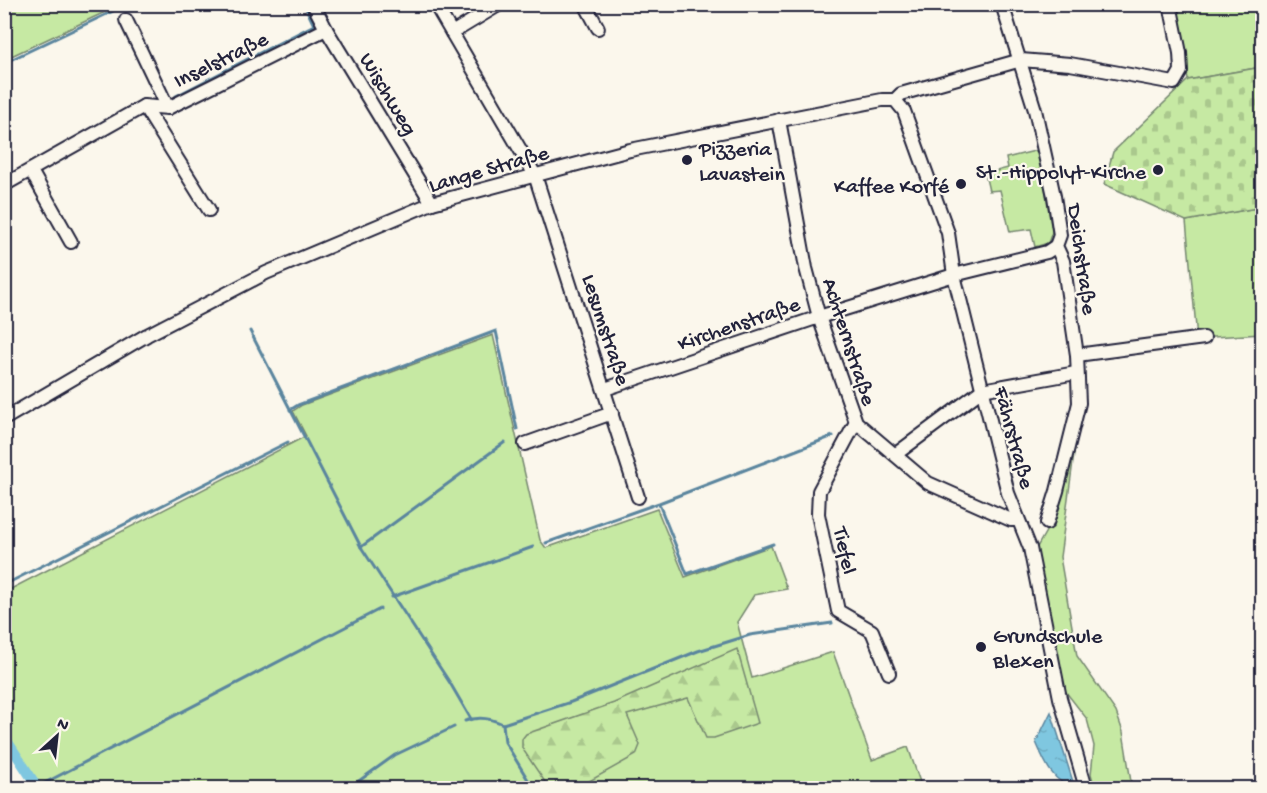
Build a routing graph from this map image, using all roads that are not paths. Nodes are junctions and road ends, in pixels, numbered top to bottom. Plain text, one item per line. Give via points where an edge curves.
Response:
1 (313, 4) edge
2 (435, 4) edge
3 (500, 4) edge
4 (585, 4) edge
5 (1002, 4) edge
6 (1170, 4) edge
7 (126, 20) dead end
8 (598, 28) dead end
9 (326, 29) junction
10 (452, 33) junction
11 (1021, 60) junction
12 (895, 100) junction
13 (144, 106) junction
14 (168, 108) junction
15 (779, 120) junction
16 (31, 171) junction
17 (535, 175) junction
18 (4, 185) edge
19 (432, 203) junction
20 (208, 210) dead end
21 (71, 242) dead end
22 (1056, 246) junction
23 (954, 275) junction
24 (819, 317) junction
25 (1204, 338) dead end
26 (1077, 355) junction
27 (1076, 373) junction
28 (605, 389) junction
29 (982, 390) junction
30 (612, 413) junction
31 (4, 419) edge
32 (856, 422) junction
33 (525, 444) dead end
34 (896, 454) junction
35 (638, 497) dead end
36 (1018, 520) junction
37 (1047, 523) dead end
38 (889, 673) dead end
39 (1086, 789) edge

1 - 9 street, Wischweg
2 - 10 street, Lesumstraße
3 - 10 street
4 - 8 street
5 - 11 street, Deichstraße
6 - 11 street via 1181,71 1174,83 1070,64
7 - 14 street
9 - 14 street, Inselstraße
9 - 19 street, Wischweg
10 - 17 street, Lesumstraße
11 - 12 street, Lange Straße via 902,94
11 - 22 street, Deichstraße via 1054,195 1060,235
12 - 15 street, Lange Straße
12 - 23 street, Fährstraße via 904,111 941,212
13 - 14 street, Inselstraße
13 - 16 street
13 - 20 street
15 - 17 street, Lange Straße via 630,150
15 - 24 street, Achternstraße
16 - 18 street
16 - 21 street
17 - 19 street, Lange Straße
17 - 28 street, Lesumstraße
19 - 31 street, Lange Straße via 266,273 147,335
22 - 23 street, Kirchenstraße via 1047,252
22 - 26 street, Deichstraße via 1063,261
23 - 24 street, Kirchenstraße
23 - 29 street, Fährstraße
24 - 28 street, Kirchenstraße
24 - 32 street, Achternstraße
25 - 26 street
26 - 27 street, Deichstraße
27 - 29 street
27 - 37 street, Deichstraße via 1079,403
28 - 30 street, Lesumstraße
29 - 34 street
29 - 36 street, Fährstraße
30 - 33 street
30 - 35 street, Lesumstraße
32 - 34 street, Achternstraße
32 - 38 street, Tiefel via 819,491 818,514 838,611 872,631
34 - 36 street, Achternstraße via 928,483
36 - 39 street, Fährstraße via 1030,548 1060,698

